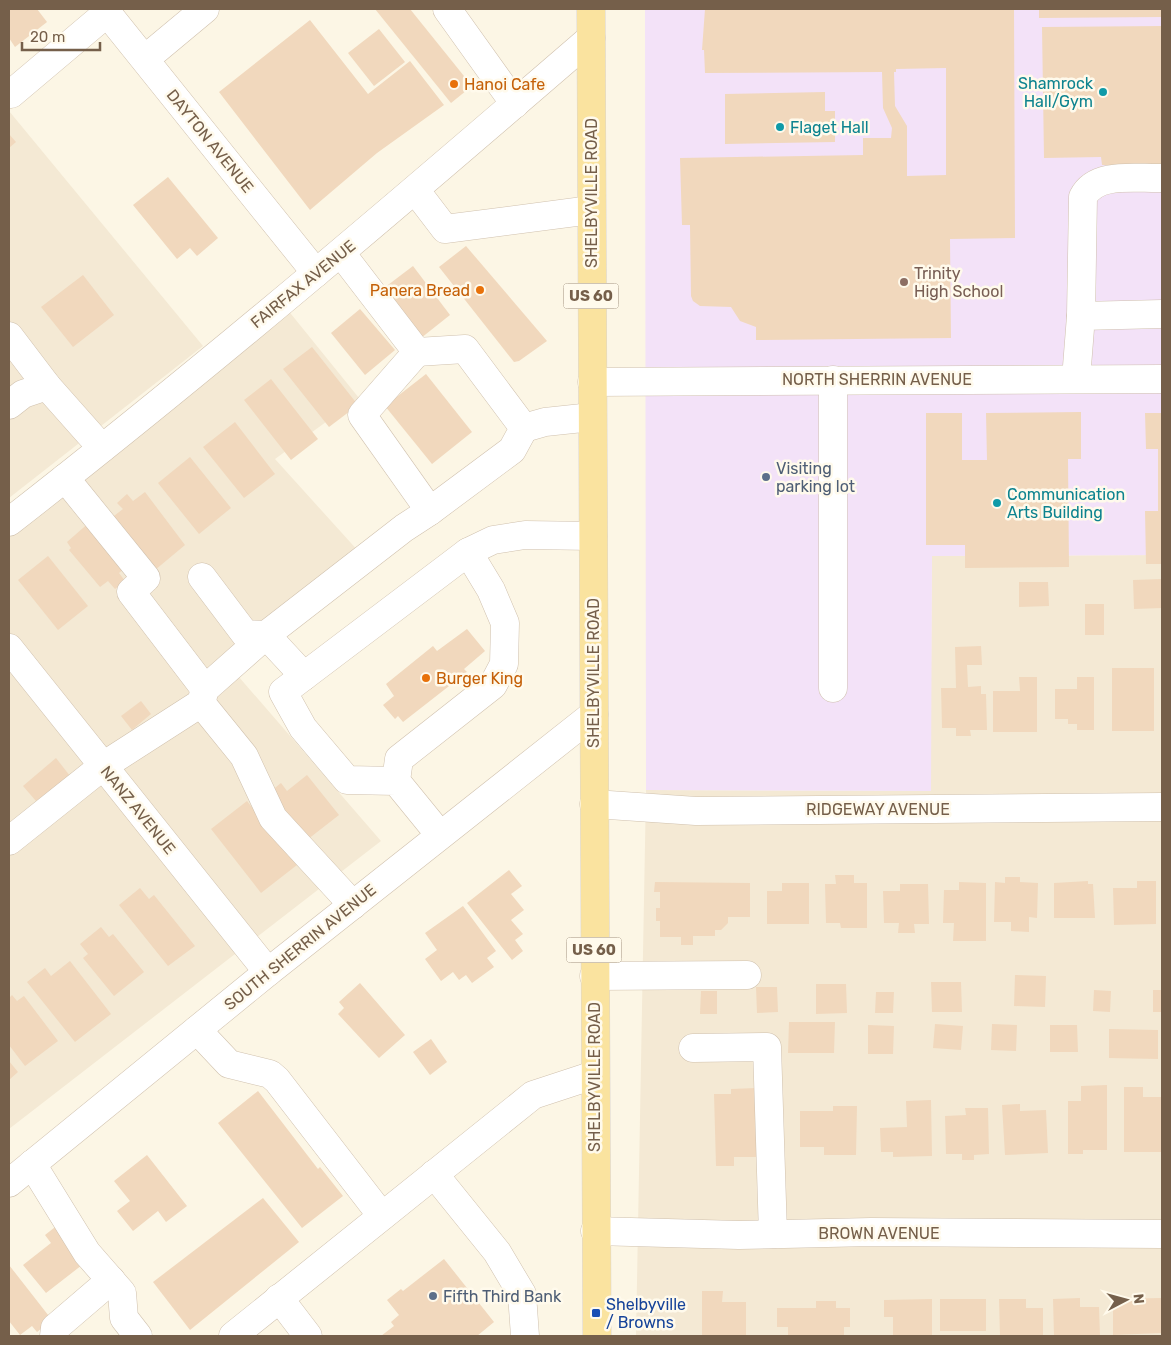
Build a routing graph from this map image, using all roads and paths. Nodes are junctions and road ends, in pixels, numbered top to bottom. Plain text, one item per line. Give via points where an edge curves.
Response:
1 (206, 9) edge
2 (592, 9) edge
3 (105, 11) edge
4 (454, 11) edge
5 (591, 38) junction
6 (144, 59) junction
7 (9, 91) edge
8 (515, 104) junction
9 (1162, 178) edge
10 (416, 190) junction
11 (590, 210) junction
12 (341, 253) junction
13 (316, 273) junction
14 (1162, 314) edge
15 (1081, 316) junction
16 (9, 336) edge
17 (417, 352) junction
18 (1076, 379) junction
19 (1162, 379) edge
20 (833, 380) junction
21 (592, 382) junction
22 (47, 386) junction
23 (9, 405) edge
24 (592, 417) junction
25 (524, 428) junction
26 (102, 448) junction
27 (66, 478) junction
28 (430, 511) junction
29 (9, 522) edge
30 (593, 536) junction
31 (468, 552) junction
32 (202, 577) dead end
33 (266, 635) junction
34 (9, 648) edge
35 (304, 676) junction
36 (834, 688) dead end
37 (203, 696) junction
38 (594, 714) junction
39 (103, 766) junction
40 (396, 781) junction
41 (594, 804) junction
42 (1162, 807) edge
43 (440, 836) junction
44 (9, 841) edge
45 (352, 905) junction
46 (268, 972) junction
47 (747, 975) dead end
48 (594, 976) junction
49 (197, 1030) junction
50 (693, 1048) dead end
51 (594, 1075) junction
52 (32, 1164) junction
53 (434, 1174) junction
54 (9, 1183) edge
55 (382, 1216) junction
56 (596, 1231) junction
57 (773, 1234) junction
58 (1162, 1234) edge
59 (111, 1280) junction
60 (280, 1298) junction
61 (54, 1336) edge
62 (138, 1336) edge
63 (233, 1336) edge
64 (308, 1336) edge
65 (525, 1336) edge
66 (597, 1336) edge

1 - 6 street
2 - 5 main road, SHELBYVILLE ROAD / US 60
3 - 6 street, DAYTON AVENUE
3 - 7 street via 11,94
4 - 8 street
5 - 8 street, FAIRFAX AVENUE
5 - 11 main road, SHELBYVILLE ROAD / US 60
6 - 13 street, DAYTON AVENUE
8 - 10 street, FAIRFAX AVENUE
9 - 15 street via 1100,180 1088,187 1083,197
10 - 11 street via 445,229
10 - 12 street, FAIRFAX AVENUE
11 - 21 main road, SHELBYVILLE ROAD / US 60
12 - 13 street, FAIRFAX AVENUE
12 - 17 street
13 - 26 street, FAIRFAX AVENUE
14 - 15 street
15 - 18 street
16 - 22 street
17 - 25 street via 465,348
17 - 28 street via 362,415
18 - 19 street, NORTH SHERRIN AVENUE
18 - 20 street, NORTH SHERRIN AVENUE
20 - 21 street, NORTH SHERRIN AVENUE
20 - 36 street
21 - 24 main road, SHELBYVILLE ROAD / US 60
22 - 23 street via 23,394
22 - 26 street
24 - 25 street via 545,422
24 - 30 main road, SHELBYVILLE ROAD / US 60
25 - 28 street via 512,450
26 - 27 street, FAIRFAX AVENUE
27 - 29 street, FAIRFAX AVENUE
27 - 37 street via 146,578 131,592
28 - 33 street
30 - 31 street via 525,535 493,540
30 - 38 main road, SHELBYVILLE ROAD / US 60
31 - 35 street
31 - 40 street via 492,590 505,624 504,664 493,685 399,760
32 - 33 street via 245,634
33 - 35 street
33 - 37 street
34 - 39 street, NANZ AVENUE
35 - 40 street via 283,692 303,728 347,780
37 - 39 street
37 - 45 street via 244,756 273,818
38 - 41 main road, SHELBYVILLE ROAD / US 60
38 - 43 street, SOUTH SHERRIN AVENUE
39 - 44 street
39 - 46 street, NANZ AVENUE
40 - 43 street
41 - 42 street, RIDGEWAY AVENUE via 696,811
41 - 48 main road, SHELBYVILLE ROAD / US 60
43 - 45 street, SOUTH SHERRIN AVENUE
45 - 46 street, SOUTH SHERRIN AVENUE
46 - 49 street, SOUTH SHERRIN AVENUE
47 - 48 street
48 - 51 main road, SHELBYVILLE ROAD / US 60
49 - 52 street, SOUTH SHERRIN AVENUE
49 - 55 street via 229,1064 270,1074 277,1080
50 - 57 street via 767,1047
51 - 53 street via 533,1095
51 - 56 main road, SHELBYVILLE ROAD / US 60
52 - 54 street, SOUTH SHERRIN AVENUE
52 - 59 street via 87,1252
53 - 55 street
53 - 65 street via 497,1252 522,1294
55 - 60 street
56 - 57 street, BROWN AVENUE
56 - 66 main road, SHELBYVILLE ROAD / US 60
57 - 58 street, BROWN AVENUE
59 - 61 street via 55,1328
59 - 62 street via 122,1293 124,1318
60 - 63 street
60 - 64 street

